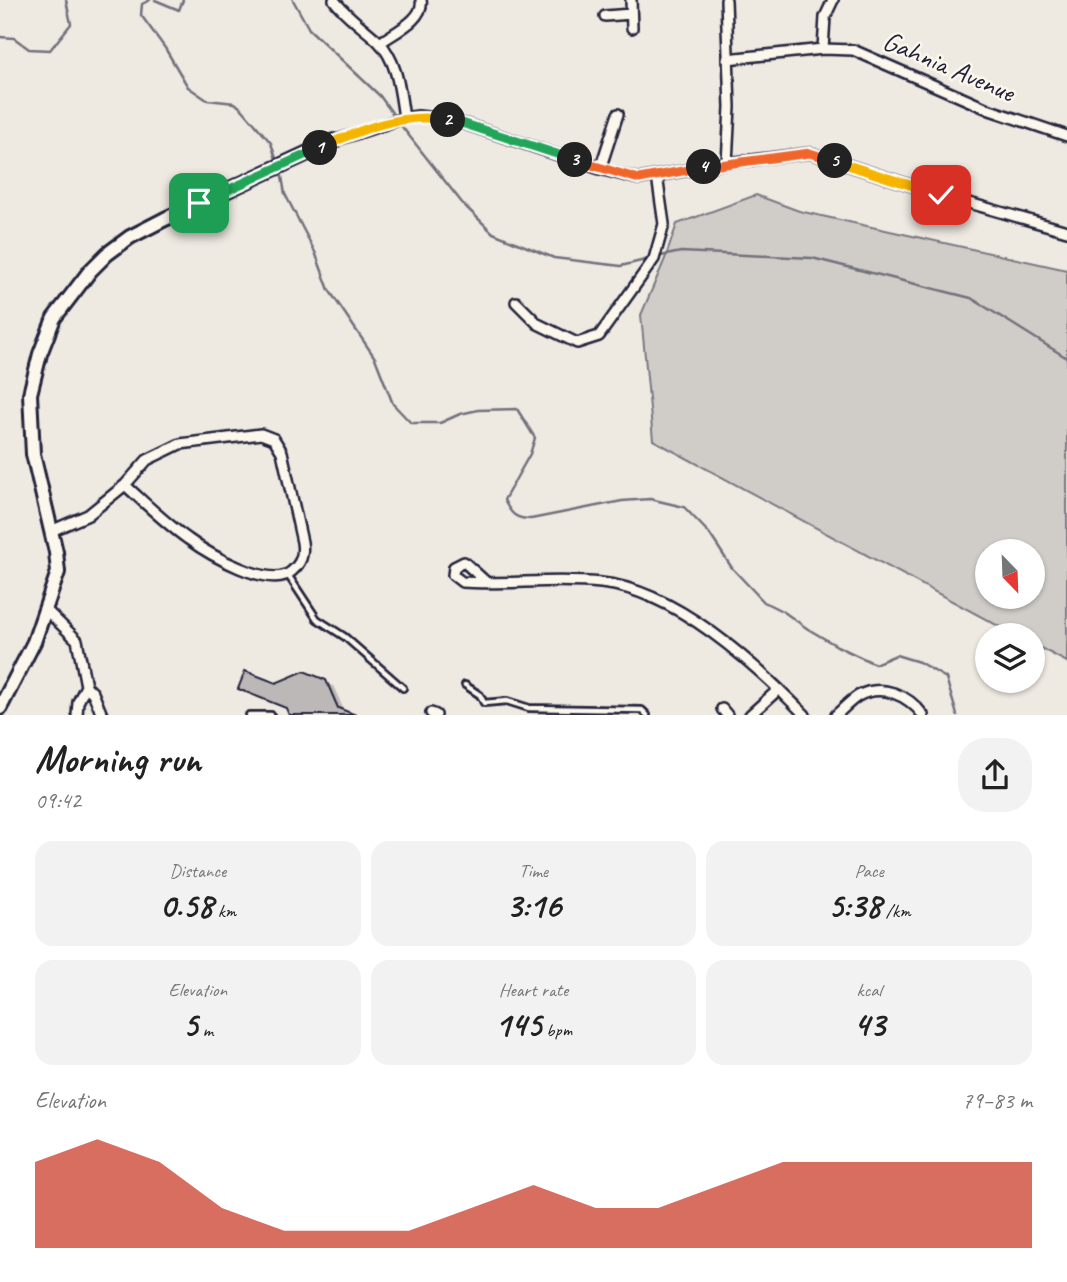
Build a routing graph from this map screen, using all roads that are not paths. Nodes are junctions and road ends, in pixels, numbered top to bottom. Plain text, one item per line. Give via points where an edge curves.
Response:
1 (334, 0) edge
2 (421, 0) edge
3 (631, 0) edge
4 (726, 0) edge
5 (833, 0) edge
6 (631, 14) junction
7 (605, 16) dead end
8 (632, 28) dead end
9 (380, 43) junction
10 (823, 49) junction
11 (727, 59) junction
12 (618, 114) dead end
13 (404, 118) junction
14 (1067, 136) edge
15 (334, 141) joint
16 (727, 163) junction
17 (600, 169) junction
18 (657, 176) junction
19 (1067, 231) edge
20 (516, 302) dead end
21 (125, 485) junction
22 (51, 531) junction
23 (288, 575) junction
24 (486, 582) dead end
25 (46, 610) junction
26 (465, 685) dead end
27 (86, 686) junction
28 (403, 688) dead end
29 (779, 689) junction
30 (0, 708) edge
31 (529, 708) junction
32 (77, 715) edge
33 (102, 715) edge
34 (249, 715) edge
35 (271, 715) edge
36 (529, 715) edge
37 (647, 715) edge
38 (750, 715) edge
39 (805, 715) edge
40 (836, 715) edge
41 (923, 715) edge

1 - 9 street
2 - 9 street via 418,15
3 - 6 street
4 - 11 street
5 - 10 street via 825,18
6 - 7 street
6 - 8 street
9 - 13 street via 395,69
10 - 11 street, Gahnia Avenue
10 - 14 street, Gahnia Avenue via 853,50 990,110
11 - 16 street
12 - 17 street
13 - 15 street
13 - 17 street via 465,124
15 - 22 street via 130,237 90,271 54,318 30,394 33,454
16 - 18 street
16 - 19 street via 810,153
17 - 18 street via 639,179
18 - 20 street via 664,224 654,259 599,336 577,343 538,324
21 - 22 street via 89,515
21 - 23 street via 189,540 269,578
21 - 23 street via 147,460 180,443 268,435 282,452 302,542 300,562
22 - 25 street via 58,572
23 - 28 lane via 317,619
24 - 29 street via 602,583 653,597 701,626
25 - 27 street via 77,640
25 - 30 street
26 - 31 lane via 484,703 508,701
27 - 32 street
27 - 33 street
29 - 38 street
29 - 39 street
31 - 36 lane
31 - 37 lane via 642,710
34 - 35 lane
40 - 41 street via 858,696 874,691 905,697

